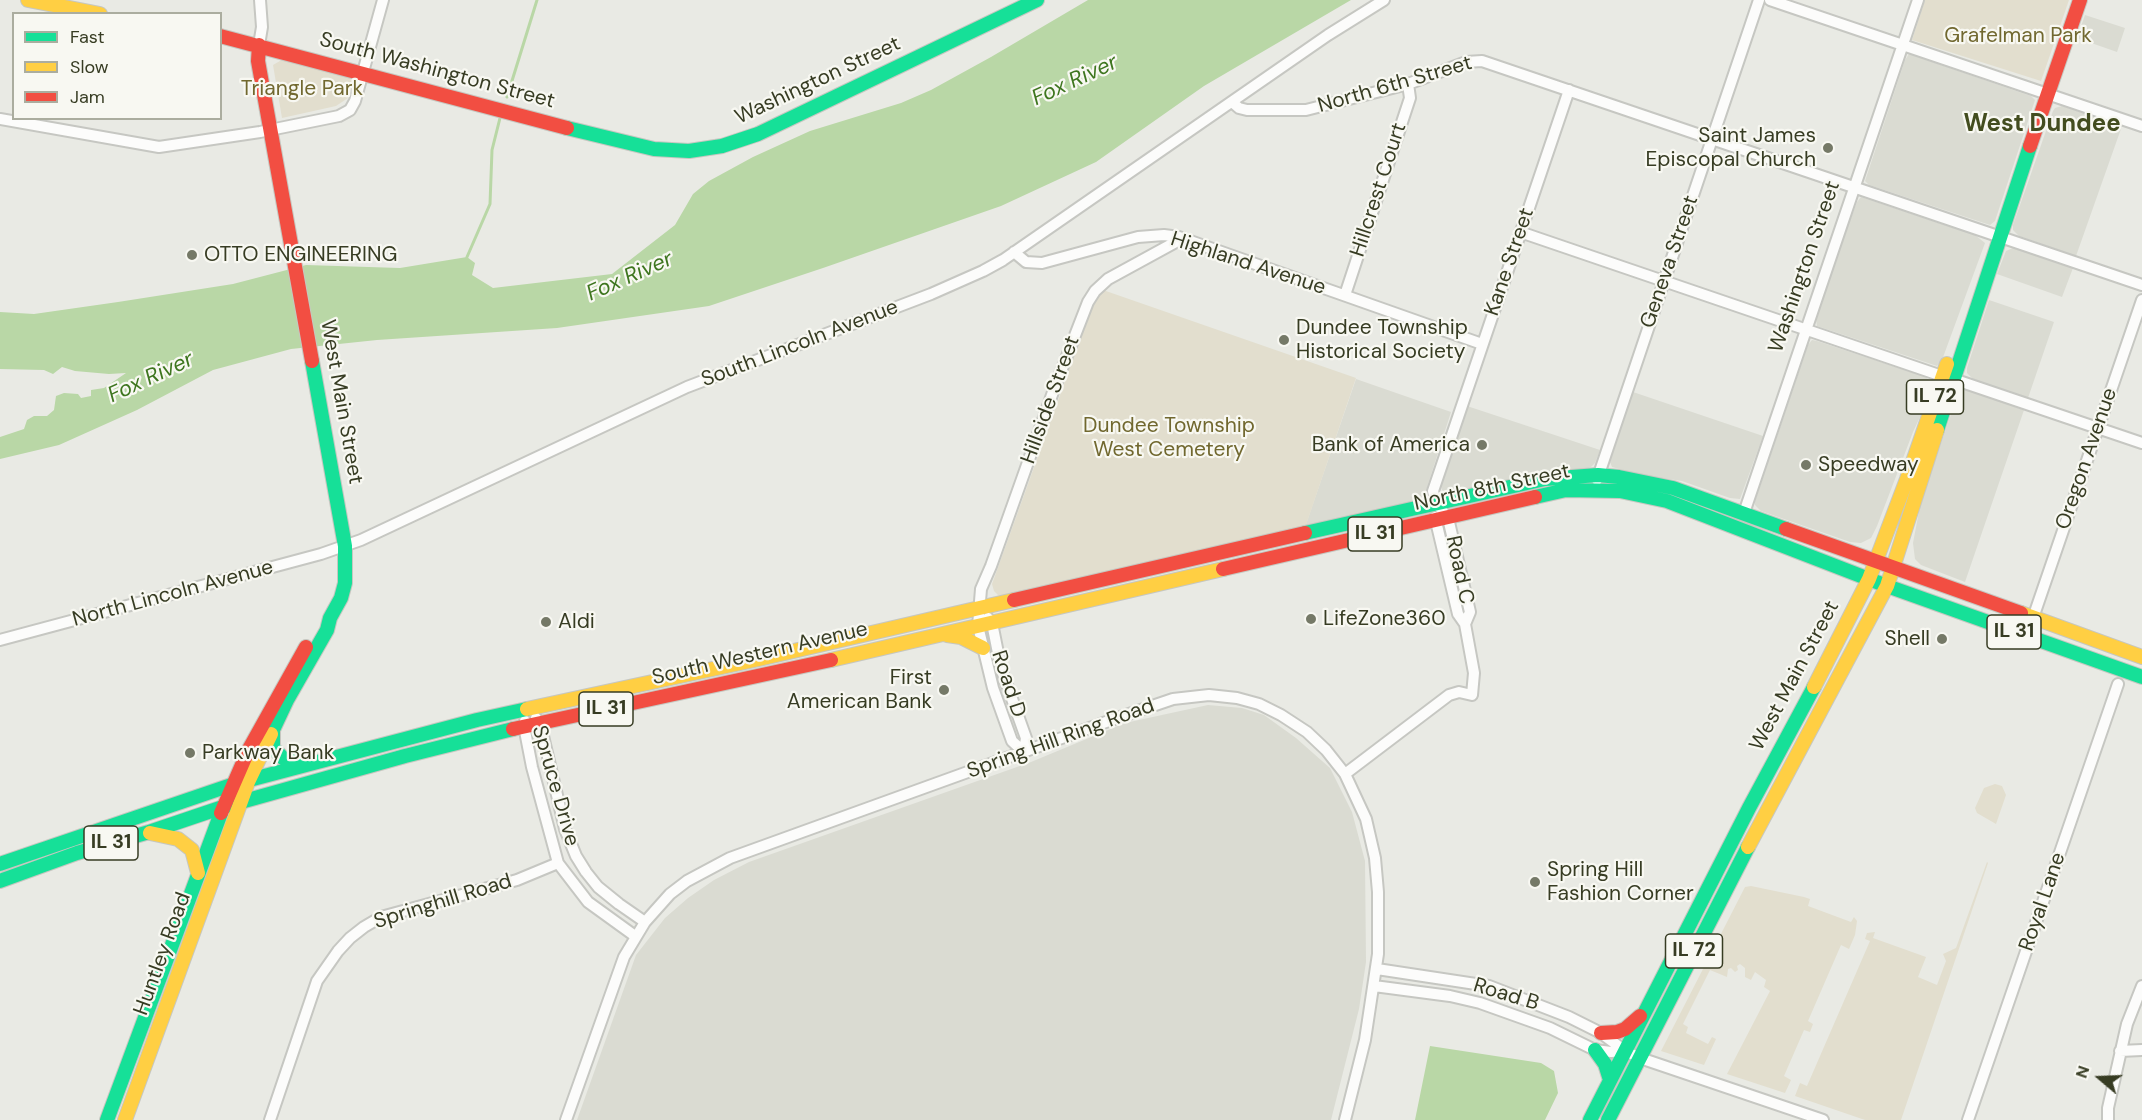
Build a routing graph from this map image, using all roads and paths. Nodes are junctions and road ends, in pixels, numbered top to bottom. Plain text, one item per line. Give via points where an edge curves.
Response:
1 (28, 0) edge
2 (260, 0) edge
3 (383, 0) edge
4 (1037, 0) edge
5 (1384, 0) edge
6 (1759, 0) edge
7 (1770, 0) edge
8 (1918, 0) edge
9 (2080, 0) edge
10 (90, 12) edge
11 (222, 36) edge
12 (259, 45) junction
13 (1903, 45) junction
14 (363, 72) junction
15 (1408, 84) junction
16 (1569, 90) junction
17 (2048, 94) junction
18 (1232, 102) junction
19 (0, 119) edge
20 (2142, 126) edge
21 (270, 130) junction
22 (605, 137) joint
23 (1712, 139) junction
24 (1855, 188) junction
25 (1520, 232) junction
26 (2000, 236) junction
27 (1183, 238) junction
28 (1014, 252) junction
29 (1663, 281) junction
30 (2142, 285) edge
31 (1344, 296) junction
32 (2142, 300) edge
33 (1806, 329) junction
34 (1482, 344) junction
35 (1948, 377) junction
36 (2098, 428) junction
37 (2142, 443) edge
38 (1598, 474) junction
39 (1593, 490) junction
40 (1436, 503) junction
41 (1744, 513) junction
42 (1442, 520) junction
43 (1265, 543) junction
44 (345, 546) junction
45 (1269, 559) junction
46 (1876, 561) junction
47 (1893, 566) junction
48 (1869, 579) junction
49 (1887, 586) junction
50 (980, 608) junction
51 (330, 618) junction
52 (2032, 618) junction
53 (985, 624) junction
54 (943, 634) junction
55 (0, 640) edge
56 (983, 648) junction
57 (2142, 657) edge
58 (2142, 677) edge
59 (2118, 684) dead end
60 (528, 708) junction
61 (540, 723) junction
62 (524, 726) junction
63 (273, 730) junction
64 (1024, 752) junction
65 (303, 765) junction
66 (1345, 774) junction
67 (241, 783) junction
68 (239, 802) junction
69 (223, 807) junction
70 (149, 832) junction
71 (558, 863) junction
72 (0, 864) edge
73 (198, 873) junction
74 (0, 881) edge
75 (645, 922) junction
76 (635, 936) junction
77 (1377, 969) junction
78 (1374, 986) junction
79 (2141, 994) edge
80 (1645, 1011) junction
81 (1601, 1033) junction
82 (1595, 1050) junction
83 (2142, 1050) edge
84 (1625, 1051) junction
85 (2120, 1051) junction
86 (1640, 1058) junction
87 (1610, 1080) junction
88 (107, 1120) edge
89 (125, 1120) edge
90 (270, 1120) edge
91 (566, 1120) edge
92 (1345, 1120) edge
93 (1590, 1120) edge
94 (1608, 1120) edge
95 (1823, 1120) edge
96 (1968, 1120) edge
97 (2108, 1120) edge

1 - 10 main road
2 - 12 street
3 - 14 street
4 - 22 main road, Washington Street via 743,140 681,151
5 - 18 street, South Lincoln Avenue
6 - 23 street, Geneva Street
7 - 13 street
8 - 13 street, Washington Street
9 - 17 main road, West Main Street / IL 72
11 - 12 main road, South Washington Street
12 - 14 main road, South Washington Street
12 - 21 main road, West Main Street via 258,61
13 - 17 street
13 - 24 street, Washington Street
14 - 21 street via 355,101 346,113
14 - 22 main road, South Washington Street
15 - 16 street, North 6th Street via 1477,60
15 - 18 street, North 6th Street via 1302,110 1247,110
15 - 31 street, Hillcrest Court via 1410,98
16 - 23 street, North 6th Street
16 - 25 street, Kane Street
17 - 20 street
17 - 26 main road, West Main Street / IL 72
18 - 28 street, South Lincoln Avenue
19 - 21 street via 159,147
21 - 44 main road, West Main Street
23 - 24 street, North 6th Street
23 - 29 street, Geneva Street
24 - 26 street, North 6th Street
24 - 33 street, Washington Street
25 - 29 street
25 - 34 street, Kane Street
26 - 30 street, North 6th Street
26 - 35 main road, West Main Street / IL 72
27 - 28 street, Highland Avenue via 1138,237 1039,264 1024,262
27 - 31 street, Highland Avenue
27 - 50 street, Hillside Street via 1108,279 1088,302 981,589
28 - 44 street, South Lincoln Avenue via 987,270 941,290 687,387
29 - 33 street
29 - 38 street, Geneva Street
31 - 34 street, Highland Avenue
32 - 36 street, Oregon Avenue
33 - 35 street
33 - 41 street, Washington Street
34 - 40 street, Kane Street via 1435,482
35 - 36 street
35 - 46 main road, West Main Street / IL 72
35 - 47 main road, West Main Street / IL 72
36 - 37 street
36 - 52 street, Oregon Avenue
38 - 39 street, Geneva Street
38 - 40 main road, North 8th Street via 1545,479
38 - 41 main road, North 8th Street via 1673,488
39 - 42 main road, North 8th Street / IL 31 via 1545,494
39 - 48 main road, North 8th Street / IL 31 via 1667,501
40 - 42 street, Road C
40 - 43 main road, North 8th Street
41 - 46 main road, North 8th Street
42 - 45 main road, North 8th Street / IL 31
42 - 66 street, Road C via 1458,614 1465,624 1474,673 1472,694 1449,695
43 - 45 main road
43 - 50 main road, North 8th Street
44 - 51 main road, West Main Street via 344,588
44 - 55 street, North Lincoln Avenue
45 - 53 main road, North 8th Street / IL 31
46 - 47 main road, North 8th Street
46 - 48 main road, West Main Street / IL 72
47 - 49 main road, West Main Street / IL 72
47 - 52 main road, North 8th Street
48 - 49 main road, North 8th Street / IL 31
48 - 80 main road, West Main Street / IL 72
49 - 58 main road, IL 31
49 - 86 main road, West Main Street / IL 72
50 - 53 street, Road D
50 - 60 main road, South Western Avenue via 759,660
51 - 63 main road, West Main Street
51 - 67 main road, West Main Street via 320,626 296,663 248,751
52 - 57 main road, North 8th Street
53 - 54 main road, South Western Avenue / IL 31
53 - 56 street, Road D
53 - 64 street, Road D via 1026,738
54 - 56 main road via 961,637
54 - 61 main road, South Western Avenue / IL 31
56 - 64 street, Road D via 1012,741
59 - 96 street, Royal Lane
60 - 61 street, Spruce Drive
60 - 62 street, Spruce Drive
60 - 65 main road, South Western Avenue
61 - 62 main road, South Western Avenue / IL 31
61 - 75 street, Spruce Drive via 565,829 576,856 598,887
62 - 68 main road, South Western Avenue / IL 31
62 - 71 street, Spruce Drive
63 - 65 main road via 273,748 283,759
63 - 67 main road, West Main Street
64 - 66 street, Spring Hill Ring Road via 1173,699 1222,696 1259,704 1288,719 1317,741
64 - 75 street, Spring Hill Ring Road via 730,858 687,881
65 - 67 main road, South Western Avenue
66 - 77 street, Spring Hill Ring Road via 1366,819 1375,858 1379,913
67 - 68 main road, West Main Street
67 - 69 main road, West Main Street
67 - 72 main road, South Western Avenue
68 - 69 main road, South Western Avenue / IL 31
68 - 89 main road, Huntley Road
69 - 70 main road, IL 31
69 - 73 main road, Huntley Road
70 - 73 main road via 178,839 192,850
70 - 74 main road, IL 31
71 - 76 street, Spruce Drive via 588,902
71 - 90 street, Springhill Road via 517,880 381,917 350,938 317,981
73 - 88 main road, Huntley Road
75 - 76 street, Spring Hill Ring Road
76 - 91 street, Spring Hill Ring Road via 618,972
77 - 78 street, Spring Hill Ring Road
77 - 81 street, Road B via 1489,986
78 - 82 street, Road B via 1480,1003 1550,1028
78 - 92 street, Spring Hill Ring Road
79 - 85 street
80 - 81 main road via 1625,1029
80 - 84 main road, West Main Street / IL 72
81 - 84 street, Road B
82 - 84 street, Road B
82 - 87 main road
83 - 85 street
84 - 86 street, Road B
84 - 87 main road, West Main Street / IL 72
85 - 97 street
86 - 94 main road, West Main Street / IL 72
86 - 95 street, Road B
87 - 93 main road, West Main Street / IL 72

